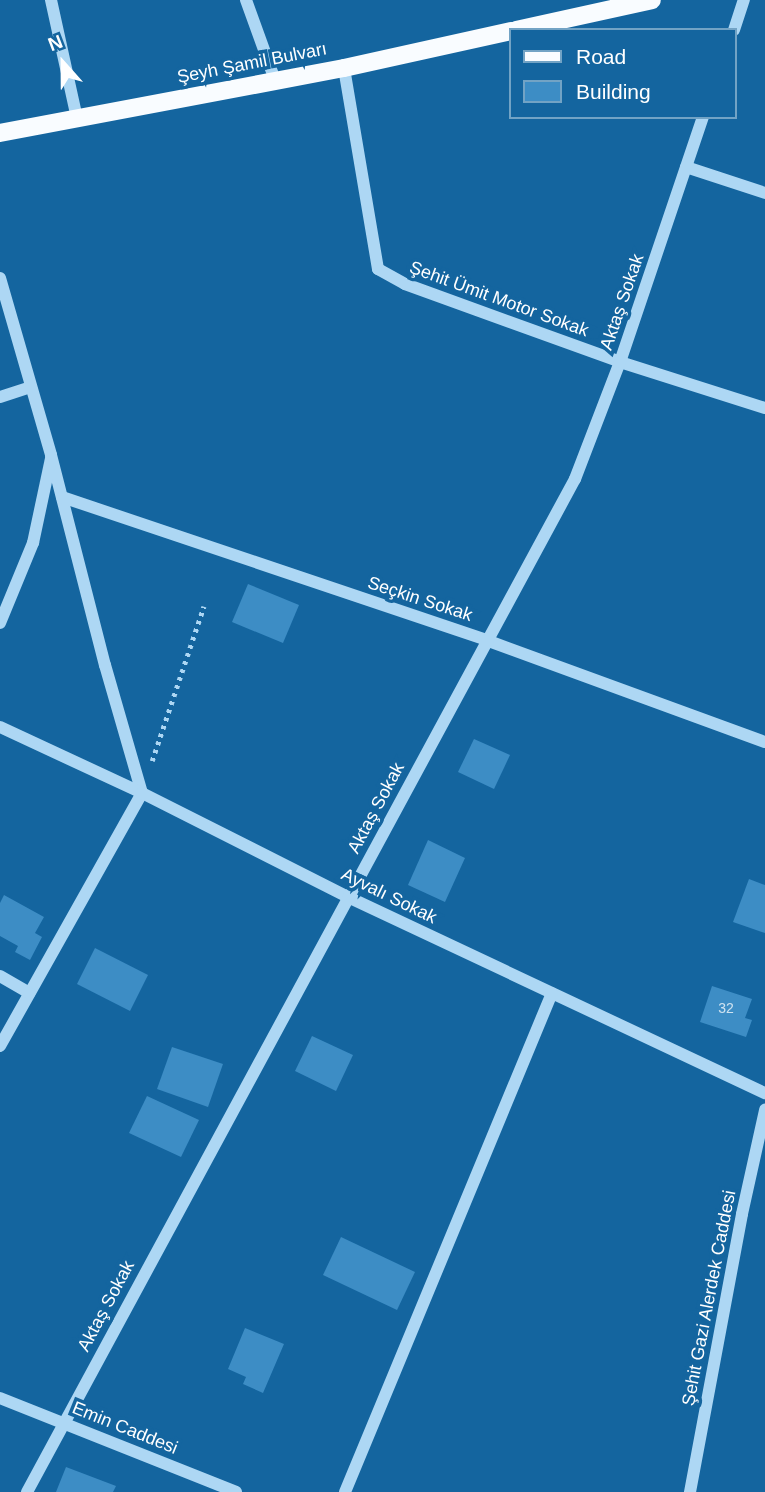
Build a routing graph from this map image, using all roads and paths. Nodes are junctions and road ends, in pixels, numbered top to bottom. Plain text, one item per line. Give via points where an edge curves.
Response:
1 (51, 0) edge
2 (246, 0) edge
3 (652, 0) edge
4 (744, 0) edge
5 (587, 6) edge
6 (522, 28) edge
7 (735, 28) edge
8 (510, 31) edge
9 (344, 68) junction
10 (275, 80) junction
11 (77, 118) junction
12 (702, 119) edge
13 (0, 133) edge
14 (686, 167) junction
15 (765, 193) edge
16 (0, 278) edge
17 (620, 362) junction
18 (30, 387) junction
19 (0, 397) edge
20 (765, 408) edge
21 (51, 454) junction
22 (62, 498) junction
23 (204, 606) dead end
24 (0, 623) edge
25 (486, 640) junction
26 (0, 727) edge
27 (765, 742) edge
28 (142, 793) junction
29 (348, 897) junction
30 (0, 976) edge
31 (30, 993) junction
32 (552, 993) junction
33 (0, 1046) edge
34 (765, 1093) edge
35 (765, 1110) edge
36 (0, 1398) edge
37 (63, 1422) junction
38 (27, 1492) edge
39 (236, 1492) edge
40 (345, 1492) edge
41 (690, 1492) edge

1 - 11 street
2 - 10 street
3 - 5 main road
4 - 7 street
5 - 6 main road
8 - 9 main road, Şeyh Şamil Bulvarı
9 - 10 main road, Şeyh Şamil Bulvarı
9 - 17 street, Şehit Ümit Motor Sokak via 378,269 405,284
10 - 11 main road, Şeyh Şamil Bulvarı
11 - 13 main road, Şeyh Şamil Bulvarı
12 - 14 street, Aktaş Sokak
14 - 15 street
14 - 17 street, Aktaş Sokak
16 - 18 street
17 - 20 street, Şehit Ümit Motor Sokak
17 - 25 street, Aktaş Sokak via 575,479
18 - 19 street
18 - 21 street
21 - 22 street
21 - 24 street via 33,544
22 - 25 street, Seçkin Sokak
22 - 28 street
23 - 28 path
25 - 27 street, Seçkin Sokak
25 - 29 street, Aktaş Sokak
26 - 28 street, Ayvalı Sokak
28 - 29 street, Ayvalı Sokak
28 - 31 street
29 - 32 street, Ayvalı Sokak
29 - 37 street, Aktaş Sokak
30 - 31 street
31 - 33 street
32 - 34 street, Ayvalı Sokak
32 - 40 street
35 - 41 street, Şehit Gazi Alerdek Caddesi
36 - 37 street, Emin Caddesi
37 - 38 street, Aktaş Sokak
37 - 39 street, Emin Caddesi

